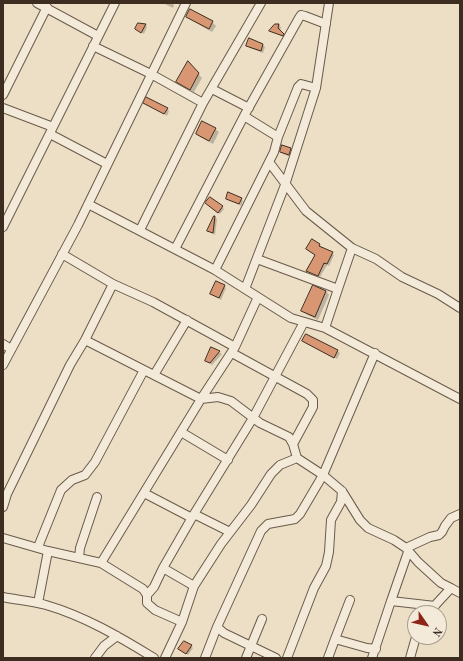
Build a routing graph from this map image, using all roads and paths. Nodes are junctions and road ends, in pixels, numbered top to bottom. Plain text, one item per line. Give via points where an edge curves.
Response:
1 (37, 3) edge
2 (115, 3) edge
3 (186, 3) edge
4 (261, 3) edge
5 (329, 3) edge
6 (47, 7) junction
7 (326, 24) junction
8 (98, 36) junction
9 (93, 46) junction
10 (151, 74) junction
11 (316, 88) junction
12 (212, 89) junction
13 (3, 95) edge
14 (203, 103) junction
15 (3, 108) edge
16 (249, 108) junction
17 (244, 116) junction
18 (51, 130) junction
19 (278, 137) junction
20 (269, 162) junction
21 (107, 164) junction
22 (285, 185) junction
23 (88, 204) junction
24 (3, 227) edge
25 (140, 230) junction
26 (352, 248) junction
27 (175, 249) junction
28 (62, 254) junction
29 (257, 259) junction
30 (215, 270) junction
31 (113, 284) junction
32 (338, 289) junction
33 (245, 290) junction
34 (258, 297) junction
35 (460, 308) edge
36 (187, 320) junction
37 (304, 322) junction
38 (325, 328) junction
39 (85, 340) junction
40 (3, 344) edge
41 (11, 349) junction
42 (233, 350) junction
43 (375, 354) junction
44 (3, 365) edge
45 (144, 370) junction
46 (154, 375) junction
47 (275, 376) junction
48 (200, 398) junction
49 (460, 399) edge
50 (253, 418) junction
51 (181, 432) junction
52 (294, 444) junction
53 (297, 458) junction
54 (228, 460) junction
55 (323, 475) junction
56 (342, 491) junction
57 (144, 493) junction
58 (97, 497) dead end
59 (3, 507) edge
60 (460, 514) edge
61 (193, 516) junction
62 (230, 532) junction
63 (3, 538) edge
64 (38, 547) junction
65 (407, 550) junction
66 (48, 551) junction
67 (79, 558) junction
68 (101, 563) junction
69 (163, 568) junction
70 (194, 586) junction
71 (450, 588) junction
72 (460, 593) edge
73 (147, 595) junction
74 (3, 597) edge
75 (350, 600) dead end
76 (391, 601) junction
77 (38, 603) junction
78 (426, 605) edge
79 (436, 605) edge
80 (262, 619) dead end
81 (182, 622) junction
82 (216, 627) junction
83 (117, 636) junction
84 (335, 639) junction
85 (414, 645) edge
86 (250, 646) junction
87 (376, 649) junction
88 (95, 658) edge
89 (154, 658) edge
90 (164, 658) edge
91 (205, 658) edge
92 (246, 658) edge
93 (276, 658) edge
94 (287, 658) edge
95 (328, 658) edge
96 (372, 658) edge
97 (410, 658) edge

1 - 6 street
2 - 8 street
3 - 10 street
4 - 12 street
5 - 7 street
6 - 8 street
6 - 13 street
7 - 11 street
7 - 16 street via 302,15 299,18
8 - 9 street
9 - 10 street
9 - 18 street
10 - 14 street
10 - 21 street
11 - 19 street via 301,84 298,87
11 - 22 street
12 - 14 street
12 - 16 street
14 - 25 street
15 - 18 street
16 - 17 street
17 - 19 street
17 - 27 street
18 - 21 street
18 - 24 street
19 - 20 street
20 - 22 street
20 - 30 street
21 - 23 street
22 - 26 street via 306,211
22 - 29 street
23 - 25 street
23 - 28 street
25 - 27 street
26 - 32 street
26 - 35 street via 376,259 402,277
27 - 30 street
28 - 31 street
28 - 41 street
29 - 32 street
29 - 33 street
30 - 33 street
31 - 36 street
31 - 39 street
32 - 38 street
33 - 34 street
34 - 37 street via 291,318
34 - 42 street
36 - 42 street
36 - 46 street
37 - 38 street
37 - 47 street
38 - 43 street
39 - 45 street
39 - 59 street via 7,494
40 - 41 street
41 - 44 street
42 - 47 street
42 - 48 street
43 - 49 street
43 - 55 street
45 - 46 street
45 - 64 street via 95,462 85,475 72,480 62,490
46 - 48 street
47 - 50 street
47 - 52 street via 313,400 313,407
48 - 50 street via 218,397 231,401
48 - 51 street
50 - 52 street via 290,437
50 - 54 street
51 - 54 street
51 - 57 street
52 - 53 street
53 - 55 street
53 - 62 street via 280,466 271,474
54 - 61 street
55 - 56 street
55 - 82 street via 295,519 268,524 261,530
56 - 65 street via 368,528 394,540
56 - 94 street via 341,502 331,520 326,566 314,588
57 - 61 street
57 - 68 street
58 - 67 street
60 - 65 street via 451,518 439,535 430,537
61 - 62 street
61 - 69 street
62 - 70 street
63 - 64 street
64 - 66 street
65 - 71 street via 441,583
65 - 76 street
66 - 67 street
66 - 77 street
67 - 68 street
68 - 73 street via 143,589
69 - 70 street
69 - 73 street
70 - 81 street
71 - 72 street
71 - 79 street
73 - 81 street via 147,603 155,610
74 - 77 street
75 - 84 street
76 - 78 street
76 - 87 street
77 - 83 street via 71,614
80 - 86 street
81 - 90 street
82 - 86 street
82 - 91 street
83 - 88 street via 104,646
83 - 89 street
84 - 87 street
84 - 95 street
85 - 97 street
86 - 92 street
86 - 93 street
87 - 96 street

